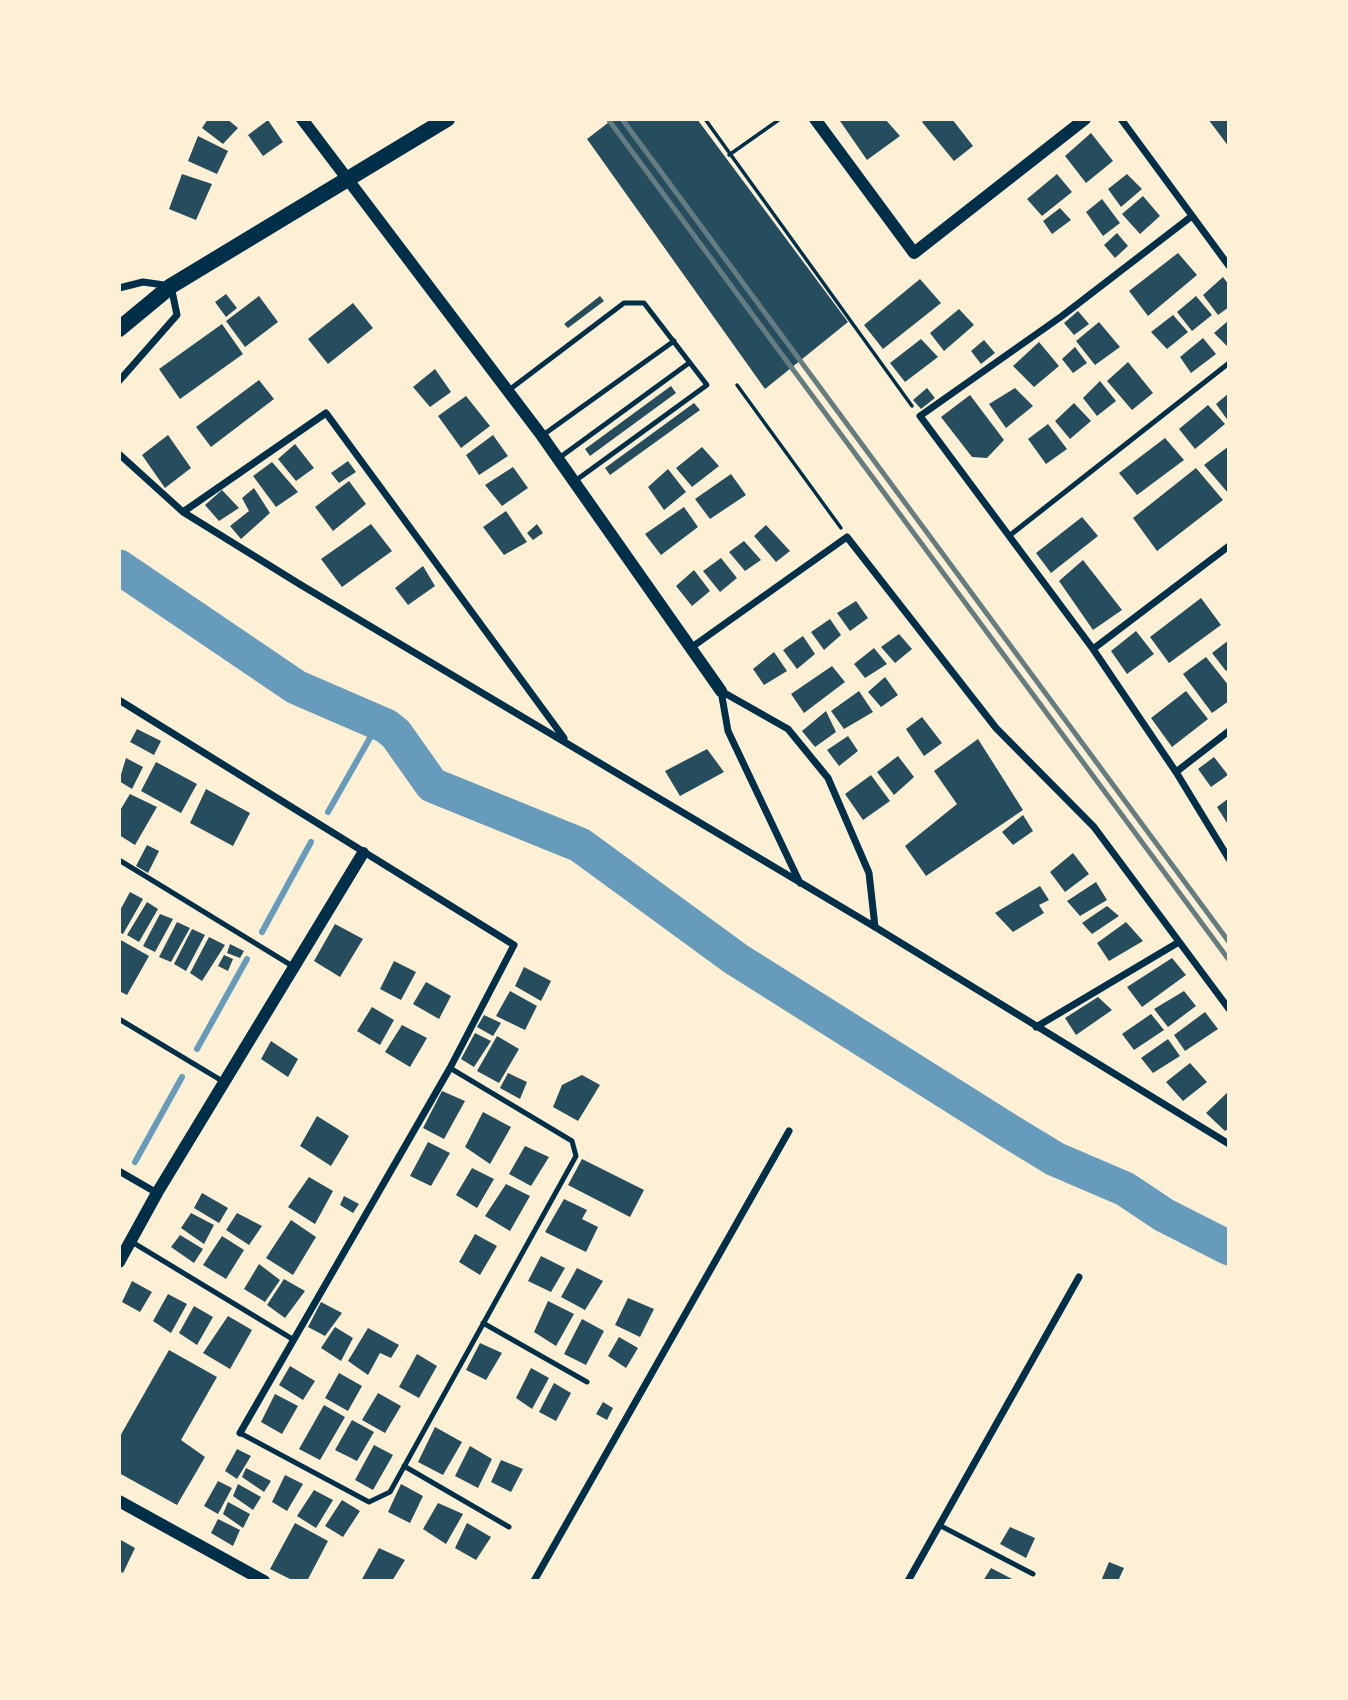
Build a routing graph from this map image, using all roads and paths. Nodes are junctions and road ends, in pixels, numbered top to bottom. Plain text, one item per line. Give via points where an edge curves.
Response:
1 (302, 119) edge
2 (447, 119) edge
3 (705, 119) edge
4 (780, 119) edge
5 (815, 119) edge
6 (1085, 119) edge
7 (1121, 119) edge
8 (729, 155) junction
9 (346, 178) junction
10 (1192, 216) junction
11 (1229, 266) edge
12 (171, 286) junction
13 (119, 288) edge
14 (119, 329) edge
15 (674, 341) junction
16 (689, 363) junction
17 (1229, 363) edge
18 (119, 381) edge
19 (737, 385) dead end
20 (509, 390) junction
21 (920, 416) junction
22 (542, 436) junction
23 (119, 454) edge
24 (558, 459) junction
25 (575, 481) junction
26 (183, 512) junction
27 (847, 537) junction
28 (1009, 537) junction
29 (1229, 546) edge
30 (692, 647) junction
31 (1093, 649) junction
32 (721, 691) junction
33 (119, 700) edge
34 (1229, 731) edge
35 (566, 741) junction
36 (1176, 772) junction
37 (363, 853) junction
38 (1229, 859) edge
39 (119, 860) edge
40 (801, 883) junction
41 (875, 927) junction
42 (1179, 942) junction
43 (294, 968) junction
44 (1229, 1009) edge
45 (119, 1019) edge
46 (1036, 1027) junction
47 (450, 1068) junction
48 (224, 1082) junction
49 (789, 1131) dead end
50 (1229, 1144) edge
51 (119, 1171) edge
52 (157, 1193) junction
53 (131, 1241) junction
54 (119, 1262) edge
55 (1079, 1278) dead end
56 (483, 1323) junction
57 (294, 1340) junction
58 (587, 1382) dead end
59 (240, 1433) joint
60 (404, 1466) junction
61 (119, 1501) edge
62 (939, 1525) junction
63 (509, 1527) dead end
64 (1033, 1574) dead end
65 (264, 1581) edge
66 (534, 1581) edge
67 (908, 1581) edge

1 - 9 street
2 - 9 main road
3 - 8 path
4 - 8 path
5 - 6 street via 914,253
7 - 10 street
8 - 21 path
9 - 12 main road
9 - 20 street
10 - 11 street
10 - 21 street via 1062,316
12 - 13 street via 143,282
12 - 14 main road
12 - 18 street via 177,314
15 - 16 lane
15 - 20 lane via 644,303 624,303
15 - 22 lane
16 - 24 lane
16 - 25 lane via 706,385
17 - 28 lane
19 - 27 path
20 - 22 street
21 - 28 street
22 - 24 street
23 - 26 street
24 - 25 street
25 - 30 street
26 - 35 street
26 - 35 street via 326,413
27 - 30 street
27 - 42 street via 996,728 1094,827
28 - 31 street
29 - 31 street
30 - 32 street
31 - 36 street
32 - 40 street via 728,731
32 - 41 street via 789,729 828,778 869,873
33 - 37 street
34 - 36 street
35 - 40 street
36 - 38 street
37 - 43 street
37 - 47 street via 514,945
39 - 43 lane
40 - 41 street
41 - 46 street
42 - 44 street
42 - 46 street
43 - 48 street
45 - 48 lane
46 - 50 street
47 - 56 lane via 572,1141 576,1156
47 - 57 street
48 - 52 street
49 - 66 street
51 - 52 street
52 - 53 street
53 - 54 street
53 - 57 lane
55 - 62 street
56 - 58 lane
56 - 60 lane
57 - 59 street
59 - 60 lane via 369,1502 390,1492
60 - 63 lane
61 - 65 street
62 - 64 lane
62 - 67 street

